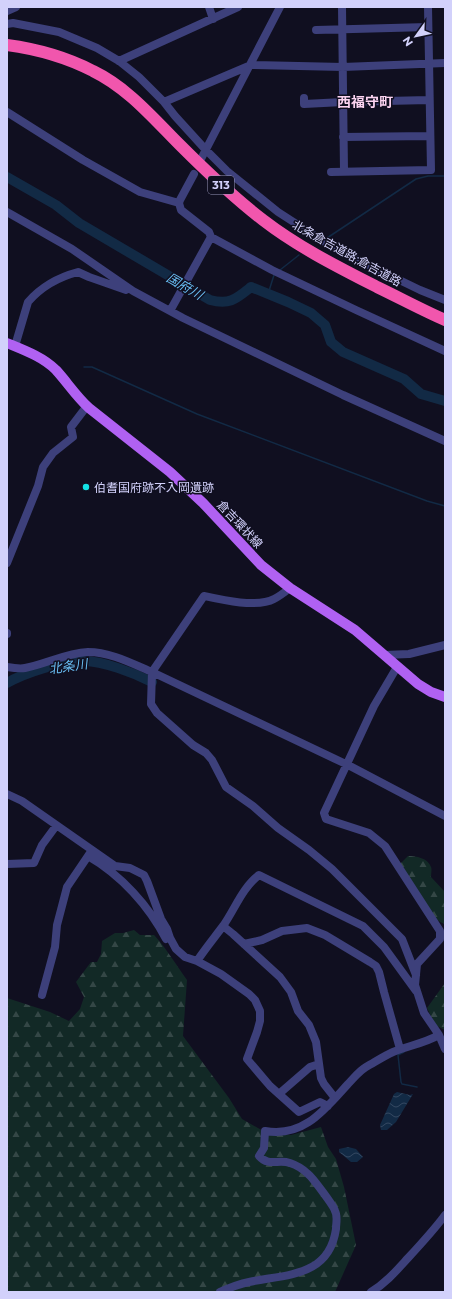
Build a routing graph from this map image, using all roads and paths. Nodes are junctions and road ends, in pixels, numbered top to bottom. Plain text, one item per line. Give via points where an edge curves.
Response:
1 (16, 7) edge
2 (209, 7) edge
3 (238, 7) edge
4 (280, 7) edge
5 (342, 7) edge
6 (428, 7) edge
7 (7, 11) edge
8 (213, 19) junction
9 (7, 24) edge
10 (428, 27) junction
11 (341, 29) junction
12 (316, 30) dead end
13 (7, 45) edge
14 (7, 52) edge
15 (119, 61) junction
16 (429, 64) junction
17 (445, 64) edge
18 (251, 65) junction
19 (343, 68) junction
20 (304, 98) dead end
21 (430, 100) junction
22 (164, 102) junction
23 (343, 102) junction
24 (7, 112) edge
25 (430, 136) junction
26 (343, 137) junction
27 (205, 149) junction
28 (201, 159) dead end
29 (344, 171) junction
30 (331, 172) dead end
31 (194, 174) dead end
32 (179, 203) junction
33 (7, 212) edge
34 (210, 239) junction
35 (133, 291) junction
36 (445, 300) edge
37 (172, 307) junction
38 (445, 320) edge
39 (445, 326) edge
40 (11, 344) edge
41 (445, 350) edge
42 (87, 406) junction
43 (445, 441) edge
44 (7, 563) edge
45 (290, 588) junction
46 (445, 645) edge
47 (384, 655) junction
48 (7, 667) edge
49 (397, 667) junction
50 (152, 672) junction
51 (445, 697) edge
52 (348, 765) junction
53 (7, 794) edge
54 (445, 816) edge
55 (56, 826) junction
56 (90, 853) junction
57 (7, 864) edge
58 (223, 926) junction
59 (442, 936) edge
60 (166, 940) dead end
61 (244, 944) junction
62 (197, 961) junction
63 (416, 975) junction
64 (418, 993) junction
65 (42, 996) dead end
66 (439, 1035) junction
67 (400, 1049) junction
68 (445, 1049) edge
69 (319, 1064) junction
70 (280, 1093) junction
71 (335, 1098) junction
72 (328, 1106) junction
73 (445, 1215) edge
74 (220, 1292) edge
75 (371, 1292) edge

1 - 7 street
2 - 8 street
3 - 8 street
4 - 18 street
5 - 11 street
6 - 10 street
8 - 15 street
9 - 15 street via 59,32 97,48
10 - 11 street
10 - 16 street
11 - 12 street
11 - 19 street
13 - 38 highway, 北条倉吉道路;倉吉道路 / 313 via 55,55 108,79 148,111 214,178 279,231 318,256
14 - 39 highway, 北条倉吉道路;倉吉道路 / 313 via 53,62 91,76 104,84 133,106 236,206 287,244 358,284
15 - 22 street
16 - 17 street
16 - 19 street
16 - 21 street
18 - 19 street
18 - 22 street
18 - 27 street
19 - 23 street
20 - 23 street via 304,104
21 - 23 street
21 - 25 street
22 - 27 street
23 - 26 street
24 - 32 street via 140,192
25 - 26 street
25 - 29 street via 431,170
26 - 29 street
27 - 28 street
27 - 36 street via 278,212 308,232 356,259
29 - 30 street
31 - 32 street
32 - 34 street via 181,210 209,232
33 - 35 street via 72,248
34 - 37 street
34 - 41 street
35 - 37 street
35 - 40 street via 78,272 68,274 32,297
37 - 43 street via 317,383
40 - 42 main road, 倉吉環状線 via 48,363
42 - 44 street via 72,427 73,437 53,453 43,467
42 - 45 main road, 倉吉環状線 via 170,472 261,565
45 - 47 main road, 倉吉環状線 via 355,630
45 - 50 street via 274,599 263,602 230,601 204,596
46 - 47 street via 409,654
47 - 49 main road, 倉吉環状線
48 - 50 street via 24,668 87,652 126,661
49 - 51 main road, 倉吉環状線 via 418,684
49 - 52 street via 374,706
50 - 52 street
50 - 63 street via 151,704 157,713 212,760 226,787 332,869 402,939
52 - 54 street
52 - 59 street via 324,813 326,819 369,833 385,846
53 - 55 street via 22,801
55 - 56 street
55 - 57 street via 42,845 34,863
56 - 60 street via 138,898
56 - 62 street via 115,866 130,868 144,875 176,949 185,957
56 - 65 street via 66,887 55,947
58 - 61 street
58 - 62 street
58 - 64 street via 246,889 259,876 363,926 384,947
59 - 63 street via 417,964
61 - 67 street via 262,940 282,931 307,928 325,935 376,966
61 - 69 street via 286,984 298,1011 309,1025 316,1042
62 - 70 street via 221,974 255,1000 260,1011 260,1020 247,1059 270,1086
63 - 64 street via 415,985
64 - 66 street via 424,1013
66 - 67 street
66 - 68 street
67 - 71 street via 362,1070
69 - 70 street via 310,1067
69 - 71 street via 321,1078
70 - 72 street via 299,1112 320,1102
71 - 72 street
72 - 74 street via 297,1129 278,1133 265,1131 264,1148 259,1156 264,1161 290,1163 309,1174 331,1204 336,1212 336,1222 332,1244 326,1256 308,1269 247,1282
73 - 75 street via 392,1276

